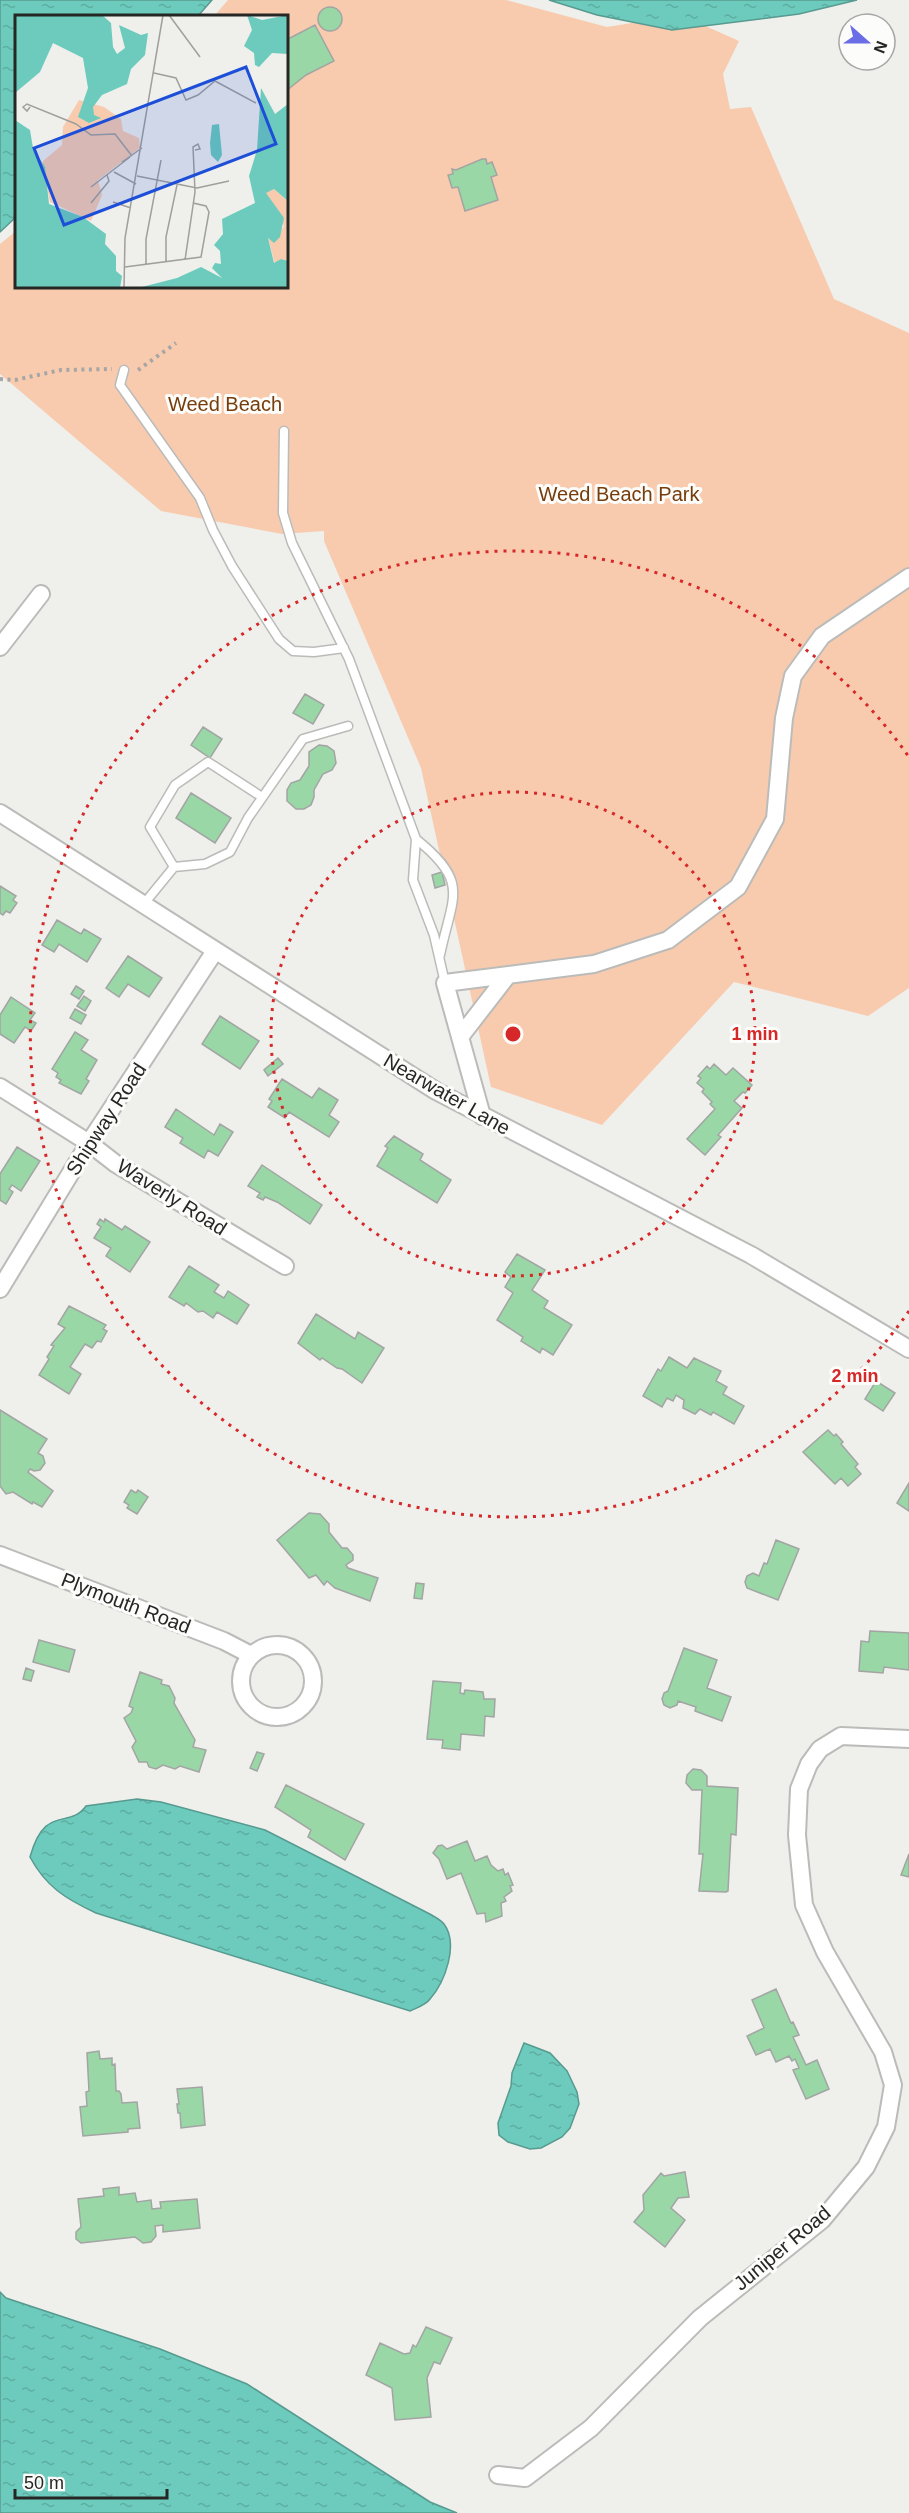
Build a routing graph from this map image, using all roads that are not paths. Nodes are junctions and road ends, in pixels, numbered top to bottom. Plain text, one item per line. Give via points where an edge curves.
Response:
1 (124, 370) road end
2 (284, 432) dead end
3 (909, 577) edge
4 (41, 594) dead end
5 (0, 647) edge
6 (344, 648) junction
7 (348, 726) dead end
8 (262, 797) junction
9 (0, 813) edge
10 (416, 839) junction
11 (174, 867) junction
12 (143, 905) junction
13 (215, 951) junction
14 (440, 956) junction
15 (508, 975) junction
16 (445, 983) junction
17 (460, 1037) junction
18 (0, 1086) edge
19 (482, 1116) junction
20 (89, 1143) junction
21 (285, 1266) dead end
22 (0, 1289) edge
23 (909, 1349) edge
24 (0, 1555) edge
25 (251, 1655) junction
26 (909, 1739) edge
27 (498, 2475) dead end

1 - 6 lane via 120,385 200,498 232,566 279,639 293,651
2 - 6 lane via 283,513 292,543
3 - 15 street via 822,636 793,676 784,718 775,819 738,887 668,940 594,964
4 - 5 street
6 - 10 lane
7 - 8 lane via 303,738
8 - 11 lane via 230,852 205,864
8 - 11 lane via 208,762 175,785 150,827
9 - 12 street, Nearwater Lane
10 - 14 lane via 413,880
10 - 14 lane via 436,855 452,883 454,899
11 - 12 lane
12 - 13 street, Nearwater Lane
13 - 19 street, Nearwater Lane
13 - 20 street, Shipway Road
14 - 16 lane
15 - 16 street
15 - 17 street
16 - 17 street
17 - 19 street
18 - 20 street, Waverly Road
19 - 23 street, Nearwater Lane via 751,1256
20 - 21 street, Waverly Road via 116,1164
20 - 22 street, Shipway Road
24 - 25 street, Plymouth Road via 224,1641
25 - 25 street via 243,1666 241,1681 243,1695 251,1707 277,1718 303,1707 314,1681 303,1655 277,1644
26 - 27 street, Juniper Road via 841,1736 820,1749 799,1789 797,1835 804,1905 825,1952 883,2052 893,2085 886,2127 866,2167 822,2220 700,2318 591,2428 525,2478

